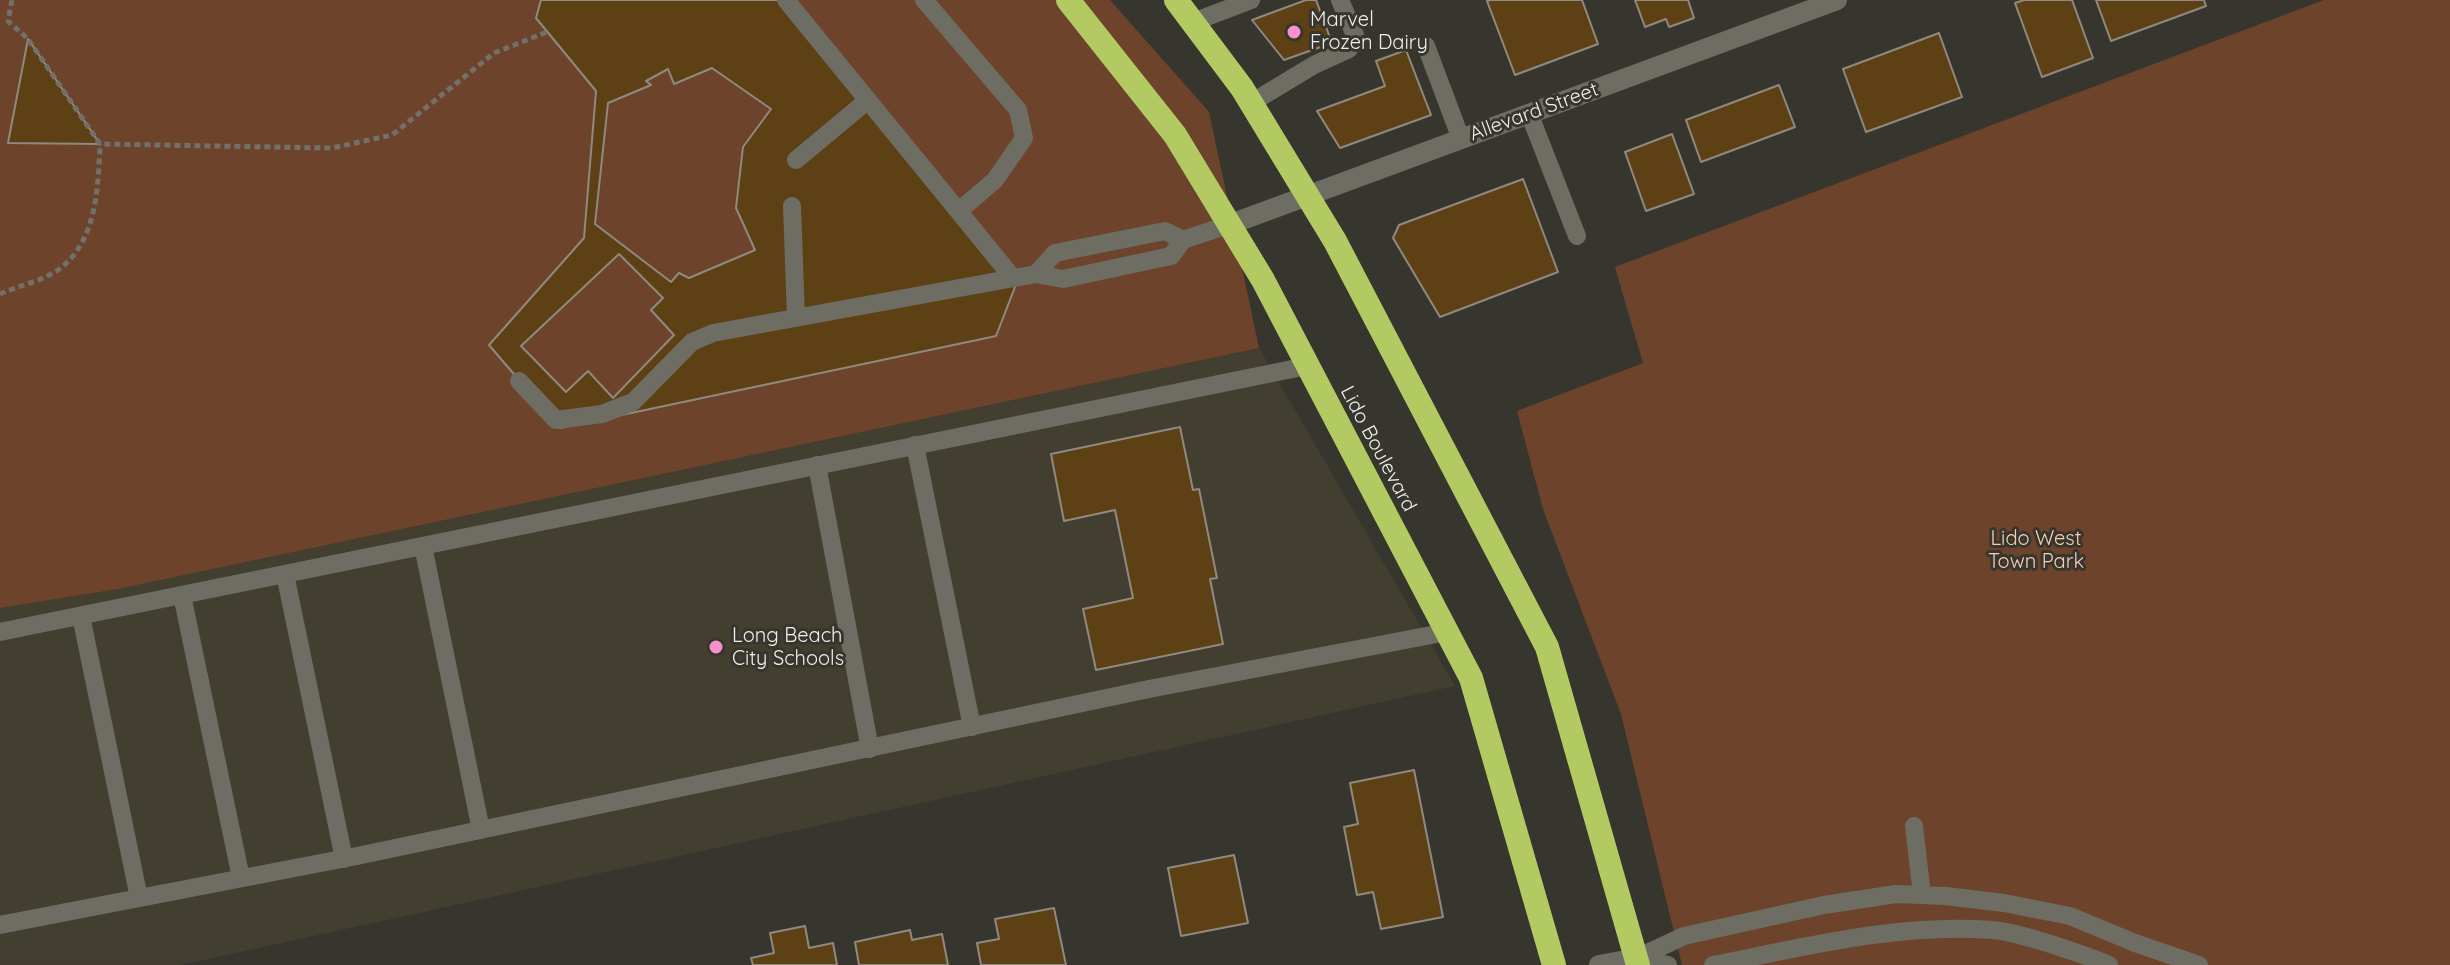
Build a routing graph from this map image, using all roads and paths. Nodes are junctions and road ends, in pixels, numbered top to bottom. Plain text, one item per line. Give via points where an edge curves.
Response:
1 (12, 0) edge
2 (786, 0) edge
3 (924, 0) edge
4 (1068, 0) edge
5 (1176, 0) edge
6 (1251, 0) edge
7 (1340, 0) edge
8 (1837, 0) edge
9 (1193, 22) junction
10 (547, 32) dead end
11 (1426, 46) dead end
12 (868, 100) junction
13 (1251, 103) junction
14 (1529, 113) junction
15 (1461, 139) junction
16 (100, 144) junction
17 (796, 160) dead end
18 (1306, 196) junction
19 (792, 206) dead end
20 (959, 211) junction
21 (1231, 224) junction
22 (1577, 236) dead end
23 (1183, 240) junction
24 (1036, 274) junction
25 (1013, 278) junction
26 (0, 294) edge
27 (796, 318) junction
28 (1307, 366) junction
29 (519, 381) dead end
30 (915, 445) junction
31 (817, 465) junction
32 (423, 546) junction
33 (285, 574) junction
34 (182, 595) junction
35 (81, 616) junction
36 (0, 632) edge
37 (1447, 632) junction
38 (972, 727) junction
39 (870, 749) junction
40 (1914, 826) dead end
41 (481, 830) junction
42 (344, 859) junction
43 (241, 878) junction
44 (1922, 895) junction
45 (139, 898) junction
46 (0, 925) edge
47 (1637, 961) edge
48 (1554, 965) edge
49 (1599, 965) edge
50 (1668, 965) edge
51 (1713, 965) edge
52 (2109, 965) edge
53 (2199, 965) edge

1 - 16 path via 8,21 28,39
2 - 12 lane
3 - 20 lane via 1018,110 1024,138 995,180
4 - 21 highway, Lido Boulevard via 1175,135
5 - 9 highway
6 - 9 lane
7 - 13 lane via 1355,35 1349,49
8 - 14 street, Allevard Street
9 - 13 highway
10 - 16 path via 494,53 392,135 332,148
11 - 15 lane
12 - 17 lane
12 - 20 lane
13 - 18 highway
14 - 15 street, Allevard Street
14 - 22 lane
15 - 18 street, Allevard Street
16 - 26 path via 90,227 81,243 58,270
18 - 21 street, Allevard Street
18 - 47 highway via 1335,241 1547,647
19 - 27 lane
20 - 25 lane
21 - 23 lane
21 - 28 highway, Lido Boulevard
23 - 24 lane via 1171,256 1063,279
23 - 24 lane via 1165,231 1055,253
24 - 25 lane
25 - 27 lane
27 - 29 lane via 713,333 692,342 633,402 602,414 556,420
28 - 30 lane
28 - 37 highway, Lido Boulevard
30 - 31 lane
30 - 38 lane
31 - 32 lane
31 - 39 lane
32 - 33 lane
32 - 41 lane
33 - 34 lane
33 - 42 lane
34 - 35 lane
34 - 43 lane
35 - 36 lane
35 - 45 lane
37 - 38 lane
37 - 48 highway, Lido Boulevard via 1471,678
38 - 39 lane
39 - 41 lane
40 - 44 lane
41 - 42 lane
42 - 43 lane
43 - 45 lane
44 - 47 lane via 1824,905 1684,936
44 - 53 lane via 2070,916
45 - 46 lane
47 - 49 street
47 - 50 lane
51 - 52 lane via 1930,928 1996,930

